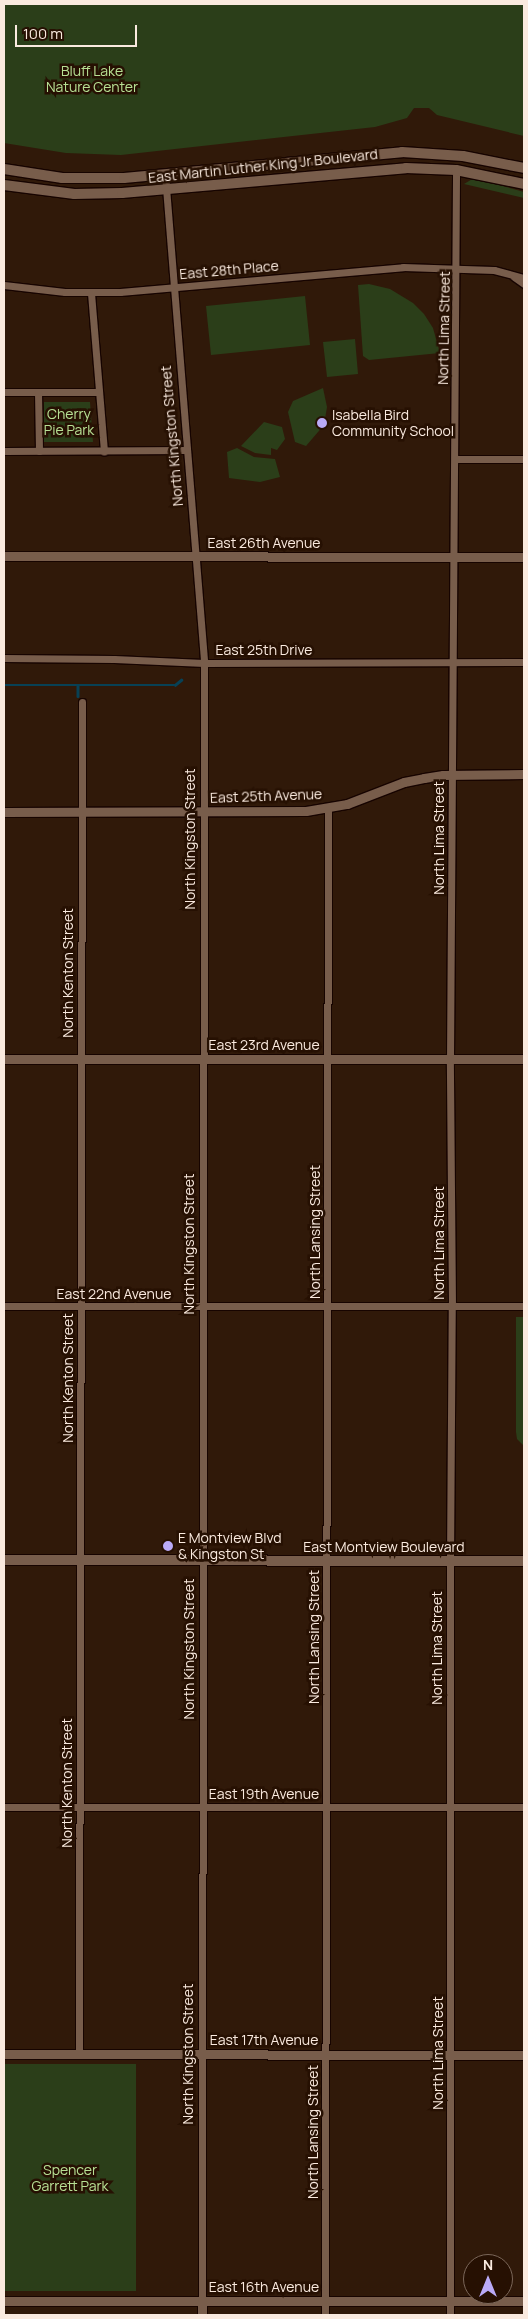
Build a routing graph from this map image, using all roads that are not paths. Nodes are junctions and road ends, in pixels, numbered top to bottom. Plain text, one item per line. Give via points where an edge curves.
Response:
1 (524, 168) edge
2 (4, 169) edge
3 (456, 170) junction
4 (165, 175) junction
5 (524, 184) edge
6 (4, 185) edge
7 (166, 189) junction
8 (457, 268) junction
9 (507, 273) junction
10 (524, 278) edge
11 (524, 284) edge
12 (4, 285) edge
13 (174, 287) junction
14 (91, 293) junction
15 (4, 392) edge
16 (38, 392) junction
17 (99, 392) junction
18 (187, 450) junction
19 (4, 451) edge
20 (39, 451) junction
21 (104, 451) junction
22 (455, 459) junction
23 (524, 459) edge
24 (4, 556) edge
25 (196, 557) junction
26 (454, 557) junction
27 (524, 557) edge
28 (4, 658) edge
29 (453, 662) junction
30 (524, 662) edge
31 (204, 663) junction
32 (82, 702) dead end
33 (524, 774) edge
34 (452, 775) junction
35 (328, 808) junction
36 (4, 812) edge
37 (81, 812) junction
38 (203, 812) junction
39 (4, 1059) edge
40 (81, 1059) junction
41 (203, 1059) junction
42 (328, 1059) junction
43 (450, 1059) junction
44 (524, 1059) edge
45 (4, 1306) edge
46 (80, 1306) junction
47 (203, 1306) junction
48 (327, 1306) junction
49 (452, 1306) junction
50 (524, 1306) edge
51 (4, 1560) edge
52 (79, 1560) junction
53 (203, 1560) junction
54 (327, 1560) junction
55 (450, 1561) junction
56 (524, 1561) edge
57 (4, 1807) edge
58 (79, 1807) junction
59 (202, 1807) junction
60 (327, 1807) junction
61 (524, 1807) edge
62 (451, 1808) junction
63 (4, 2054) edge
64 (79, 2054) junction
65 (202, 2054) junction
66 (326, 2054) junction
67 (450, 2054) junction
68 (524, 2055) edge
69 (4, 2301) edge
70 (202, 2301) junction
71 (325, 2301) junction
72 (450, 2301) junction
73 (524, 2301) edge
74 (202, 2315) edge
75 (325, 2315) edge
76 (450, 2315) edge

1 - 4 main road, East Martin Luther King Jr Boulevard via 463,156 402,152
2 - 4 main road, East Martin Luther King Jr Boulevard via 92,179
3 - 5 main road, East Martin Luther King Jr Boulevard
3 - 7 main road, East Martin Luther King Jr Boulevard via 388,168
3 - 8 street, North Lima Street
4 - 7 street, North Kingston Street
6 - 7 main road, East Martin Luther King Jr Boulevard via 74,194 122,194
7 - 13 street, North Kingston Street
8 - 9 street, East 28th Place
8 - 13 street, East 28th Place via 383,268
8 - 22 street, North Lima Street
9 - 10 street, East 28th Place
9 - 11 street
12 - 14 street, East 28th Place
13 - 14 street, East 28th Place
13 - 18 street, North Kingston Street
14 - 17 street
15 - 16 street
16 - 17 street
16 - 20 street
17 - 21 street
18 - 21 street
18 - 25 street, North Kingston Street
19 - 20 street
20 - 21 street
22 - 23 street
22 - 26 street, North Lima Street
24 - 25 street, East 26th Avenue
25 - 26 street, East 26th Avenue
25 - 31 street, North Kingston Street
26 - 27 street, East 26th Avenue
26 - 29 street, North Lima Street
28 - 31 street, East 25th Drive
29 - 30 street, East 25th Drive
29 - 31 street, East 25th Drive
29 - 34 street, North Lima Street
31 - 38 street, North Kingston Street
32 - 37 street, North Kenton Street
33 - 34 street, East 25th Avenue
34 - 35 street, East 25th Avenue via 404,782
34 - 43 street, North Lima Street
35 - 38 street, East 25th Avenue
35 - 42 street, North Lansing Street
36 - 37 street, East 25th Avenue
37 - 38 street, East 25th Avenue
37 - 40 street, North Kenton Street
38 - 41 street, North Kingston Street
39 - 40 street, East 23rd Avenue
40 - 41 street, East 23rd Avenue
40 - 46 street, North Kenton Street
41 - 42 street, East 23rd Avenue
41 - 47 street, North Kingston Street
42 - 43 street, East 23rd Avenue
42 - 48 street, North Lansing Street
43 - 44 street, East 23rd Avenue
43 - 49 street, North Lima Street
45 - 46 street, East 22nd Avenue
46 - 47 street, East 22nd Avenue
46 - 52 street, North Kenton Street
47 - 48 street, East 22nd Avenue
47 - 53 street, North Kingston Street
48 - 49 street, East 22nd Avenue
48 - 54 street, North Lansing Street
49 - 50 street, East 22nd Avenue
49 - 55 street, North Lima Street
51 - 52 main road, East Montview Boulevard
52 - 53 main road, East Montview Boulevard
52 - 58 street, North Kenton Street
53 - 54 main road, East Montview Boulevard
53 - 59 street, North Kingston Street
54 - 55 main road, East Montview Boulevard
54 - 60 street, North Lansing Street
55 - 56 main road, East Montview Boulevard
55 - 62 street, North Lima Street
57 - 58 street, East 19th Avenue
58 - 59 street, East 19th Avenue
58 - 64 street, North Kenton Street
59 - 60 street, East 19th Avenue
59 - 65 street, North Kingston Street
60 - 62 street, East 19th Avenue
60 - 66 street, North Lansing Street
61 - 62 street, East 19th Avenue
62 - 67 street, North Lima Street
63 - 64 street, East 17th Avenue
64 - 65 street, East 17th Avenue
65 - 66 street, East 17th Avenue
65 - 70 street, North Kingston Street
66 - 67 street, East 17th Avenue
66 - 71 street, North Lansing Street
67 - 68 street, East 17th Avenue
67 - 72 street, North Lima Street
69 - 70 street, East 16th Avenue
70 - 71 street, East 16th Avenue
70 - 74 street, North Kingston Street
71 - 72 street, East 16th Avenue
71 - 75 street, North Lansing Street
72 - 73 street, East 16th Avenue
72 - 76 street, North Lima Street

